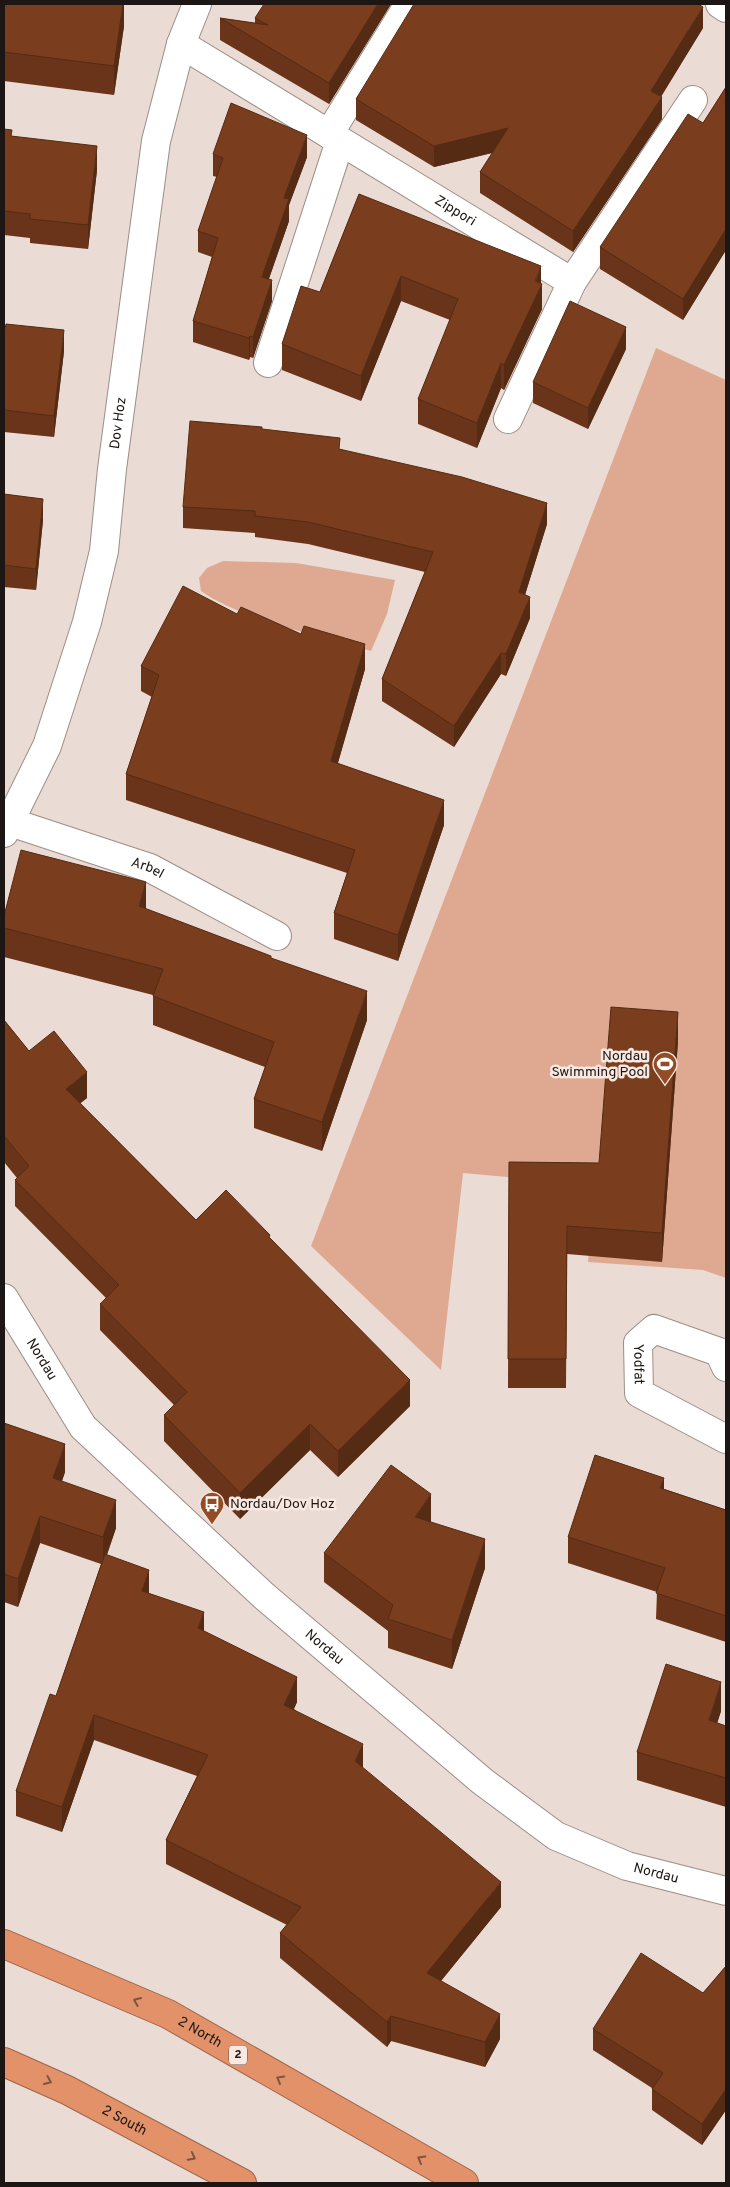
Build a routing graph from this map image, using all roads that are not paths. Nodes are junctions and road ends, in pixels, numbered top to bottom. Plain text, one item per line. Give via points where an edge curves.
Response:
1 (197, 4) edge
2 (409, 4) edge
3 (720, 4) edge
4 (726, 8) edge
5 (181, 44) junction
6 (693, 100) dead end
7 (334, 138) junction
8 (572, 282) junction
9 (268, 363) dead end
10 (508, 419) dead end
11 (7, 827) edge
12 (277, 936) dead end
13 (4, 1298) edge
14 (726, 1367) edge
15 (726, 1439) edge
16 (726, 1891) edge
17 (4, 1944) edge
18 (4, 2062) edge
19 (242, 2183) edge
20 (464, 2183) edge

1 - 5 street, Dov Hoz
2 - 7 street
3 - 4 street
5 - 7 street, Zippori
5 - 11 street, Dov Hoz via 156,141 104,551 88,622 47,746
6 - 8 street
7 - 8 street, Zippori
7 - 9 street
8 - 10 street
11 - 12 street, Arbel via 150,868
13 - 16 street, Nordau via 83,1427 264,1596 482,1781 556,1836 627,1866
14 - 15 street, Yodfat via 719,1352 654,1329 638,1343 639,1393
20 -> 17 highway, 2 North / 2 via 168,2014
18 -> 19 highway, 2 South via 67,2090

